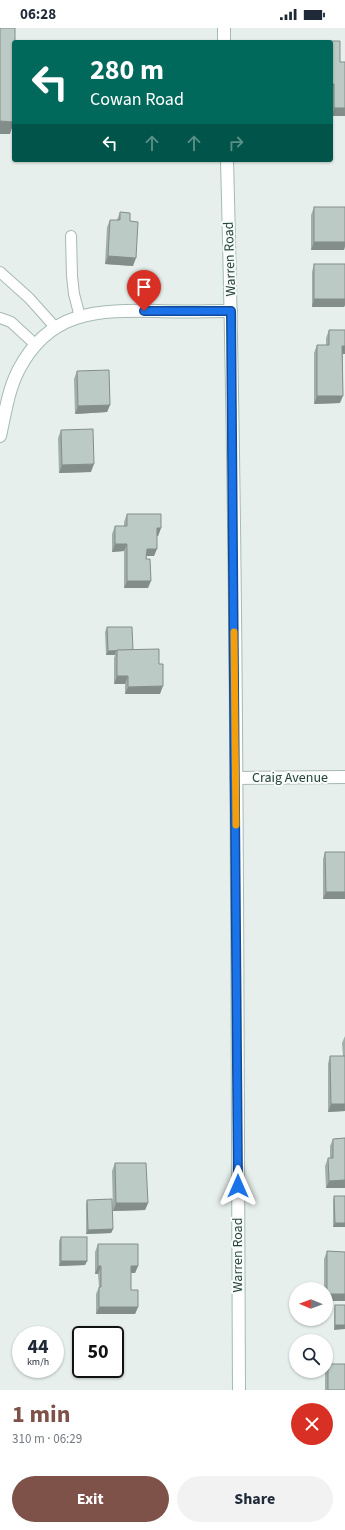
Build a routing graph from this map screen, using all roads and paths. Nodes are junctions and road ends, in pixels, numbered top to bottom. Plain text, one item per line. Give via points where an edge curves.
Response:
1 (224, 28) edge
2 (224, 40) edge
3 (227, 162) edge
4 (72, 236) dead end
5 (0, 272) edge
6 (231, 311) junction
7 (80, 317) junction
8 (0, 318) edge
9 (55, 327) junction
10 (36, 345) junction
11 (4, 402) edge
12 (0, 436) edge
13 (236, 778) junction
14 (345, 778) edge
15 (239, 1390) edge

1 - 2 main road
3 - 6 main road, Warren Road
4 - 7 lane via 72,276
5 - 9 lane via 29,298
6 - 7 main road via 128,310 85,314
6 - 13 main road, Warren Road
7 - 9 main road
8 - 10 lane via 11,322
9 - 10 main road
10 - 11 main road via 18,372
11 - 12 main road
13 - 14 main road, Craig Avenue
13 - 15 main road, Warren Road

